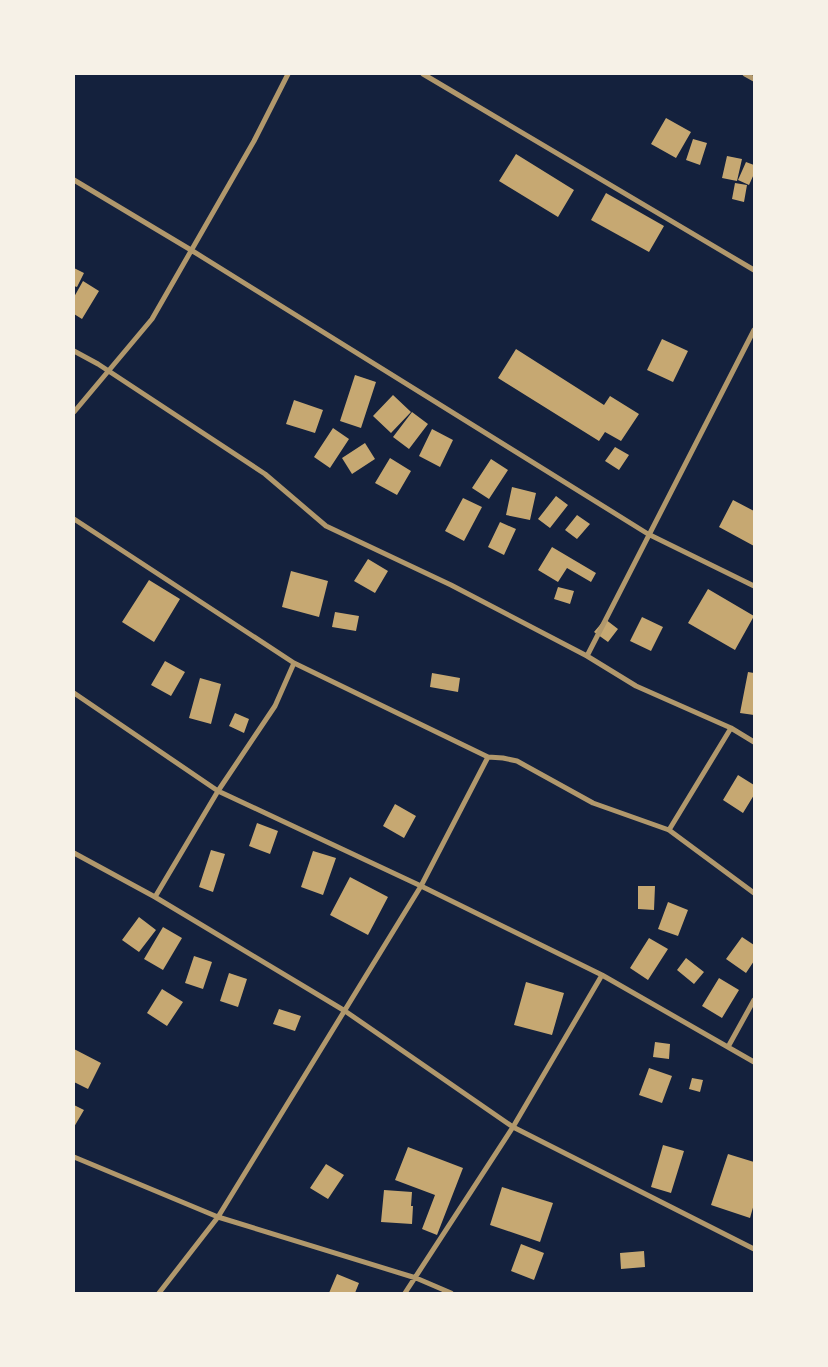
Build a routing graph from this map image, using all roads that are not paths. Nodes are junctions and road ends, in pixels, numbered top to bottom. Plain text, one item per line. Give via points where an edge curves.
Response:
1 (288, 74) edge
2 (424, 74) edge
3 (746, 74) edge
4 (754, 79) edge
5 (74, 180) edge
6 (191, 250) junction
7 (754, 270) edge
8 (754, 330) edge
9 (74, 351) edge
10 (108, 371) junction
11 (74, 412) edge
12 (74, 519) edge
13 (648, 534) junction
14 (754, 586) edge
15 (587, 656) junction
16 (294, 662) junction
17 (74, 694) edge
18 (730, 728) junction
19 (754, 742) edge
20 (488, 757) junction
21 (218, 791) junction
22 (669, 830) junction
23 (74, 853) edge
24 (421, 886) junction
25 (754, 893) edge
26 (155, 897) junction
27 (602, 975) junction
28 (754, 1000) edge
29 (345, 1011) junction
30 (728, 1047) junction
31 (754, 1062) edge
32 (513, 1127) junction
33 (74, 1157) edge
34 (218, 1217) junction
35 (754, 1249) edge
36 (416, 1278) junction
37 (159, 1293) edge
38 (405, 1293) edge
39 (451, 1293) edge

1 - 6 street via 254,141
2 - 7 street
3 - 4 street
5 - 6 street
6 - 10 street via 152,319
6 - 13 street
8 - 13 street
9 - 10 street
10 - 11 street
10 - 15 street via 265,474 326,526 451,585
12 - 16 street
13 - 14 street
13 - 15 street
15 - 18 street via 636,686
16 - 20 street
16 - 21 street via 275,706
17 - 21 street
18 - 19 street
18 - 22 street
20 - 22 street via 517,761 593,803
20 - 24 street
21 - 24 street
21 - 26 street
22 - 25 street
23 - 26 street
24 - 27 street
24 - 29 street
26 - 29 street
27 - 30 street
27 - 32 street
28 - 30 street
29 - 32 street
29 - 34 street
30 - 31 street
32 - 35 street
32 - 36 street
33 - 34 street
34 - 36 street
34 - 37 street
36 - 38 street
36 - 39 street

